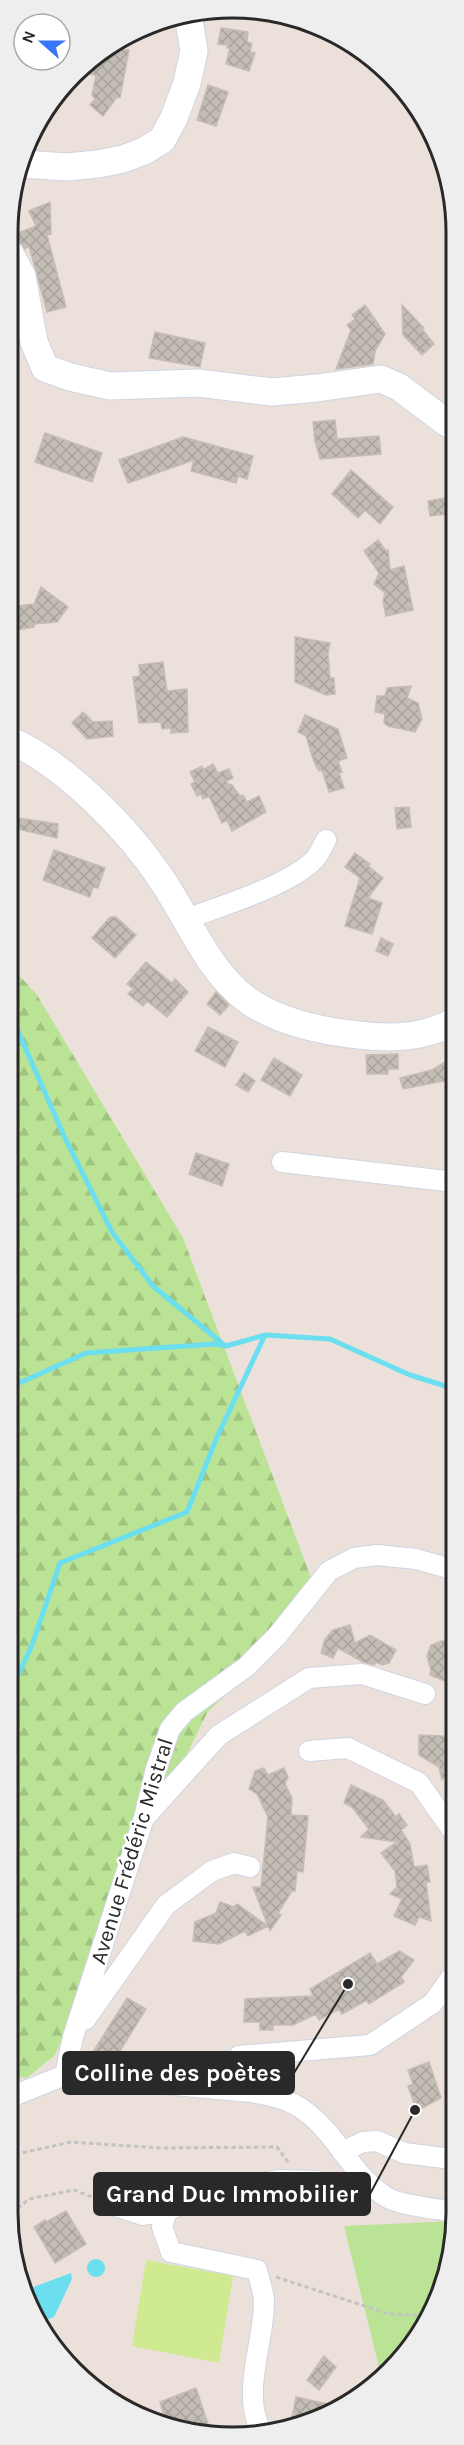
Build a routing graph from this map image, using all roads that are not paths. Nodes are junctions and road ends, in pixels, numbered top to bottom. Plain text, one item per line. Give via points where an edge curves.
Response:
1 (189, 22) edge
2 (29, 164) edge
3 (18, 269) edge
4 (446, 422) edge
5 (18, 743) edge
6 (326, 840) dead end
7 (186, 919) junction
8 (446, 1026) edge
9 (282, 1162) dead end
10 (446, 1183) edge
11 (446, 1567) edge
12 (425, 1694) dead end
13 (309, 1751) dead end
14 (144, 1818) junction
15 (446, 1822) edge
16 (250, 1867) dead end
17 (446, 1985) edge
18 (73, 2037) junction
19 (66, 2074) junction
20 (213, 2089) junction
21 (18, 2094) edge
22 (342, 2152) junction
23 (446, 2158) edge
24 (371, 2187) junction
25 (118, 2207) road end
26 (446, 2210) edge
27 (167, 2211) junction
28 (258, 2425) edge

1 - 2 street via 194,51 187,83 162,140 133,155 98,164
3 - 4 street via 34,342 45,368 70,377 110,386 198,383 272,392 381,379 399,387
5 - 7 street via 45,759 136,843
6 - 7 street via 315,860 296,874
7 - 8 street via 225,979 266,1011 335,1033 385,1038 419,1035
9 - 10 street
11 - 14 street, Avenue Frédéric Mistral via 416,1558 377,1555 354,1558 329,1571 283,1629 246,1667 190,1706 170,1729
12 - 14 street via 362,1674 309,1677 219,1735
13 - 15 street via 348,1748 419,1784
14 - 18 street, Avenue Frédéric Mistral
16 - 18 street via 234,1863 212,1871 166,1905
17 - 20 street via 433,2003 370,2045 239,2056
18 - 19 street, Avenue Frédéric Mistral
19 - 20 street
19 - 21 street
20 - 22 street via 278,2097 306,2111
22 - 23 street via 363,2142 377,2141 404,2153
22 - 24 street
24 - 26 street via 390,2200
24 - 27 street via 347,2194 317,2181 278,2180 204,2194
25 - 27 street via 143,2216
27 - 28 street via 162,2227 171,2252 257,2270 264,2300 253,2396

